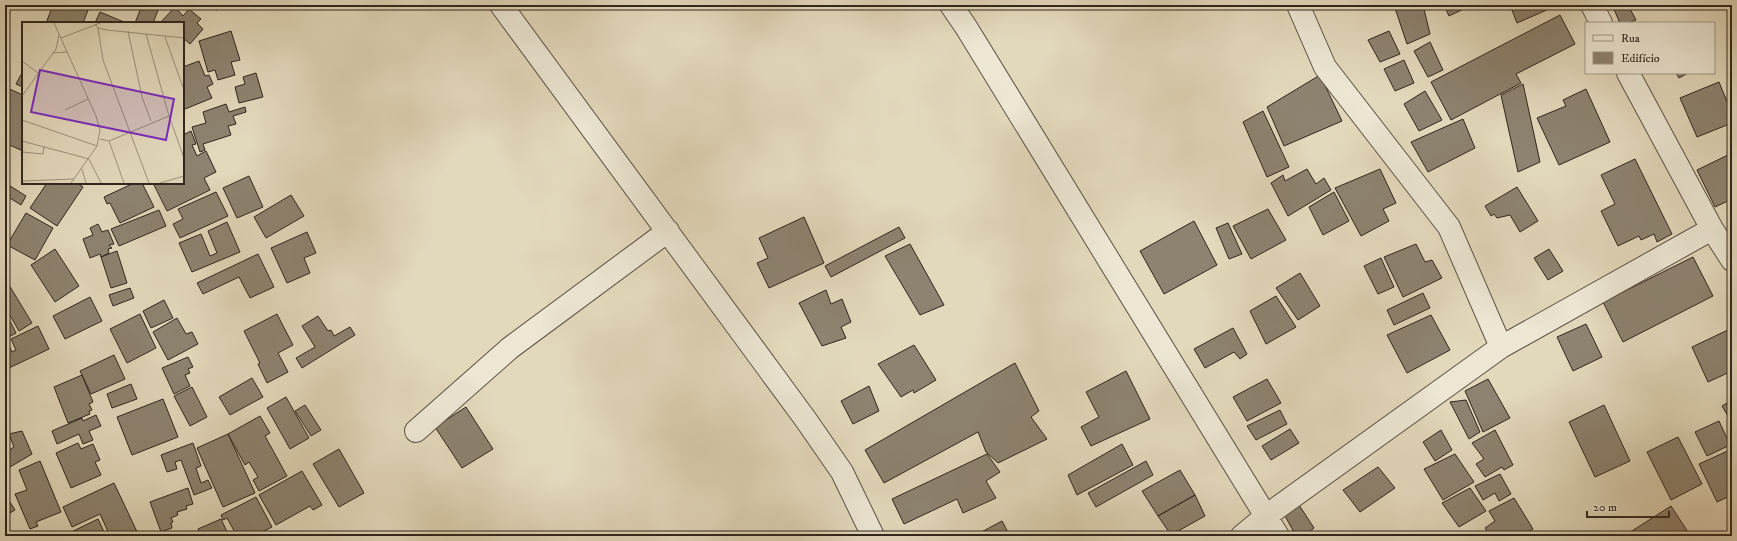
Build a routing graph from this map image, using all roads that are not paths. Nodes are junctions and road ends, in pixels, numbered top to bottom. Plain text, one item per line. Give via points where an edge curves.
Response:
1 (501, 5) edge
2 (952, 5) edge
3 (1298, 5) edge
4 (1592, 5) edge
5 (1600, 22) edge
6 (1629, 74) edge
7 (1712, 229) junction
8 (668, 231) junction
9 (1732, 260) edge
10 (1501, 347) junction
11 (416, 431) dead end
12 (1266, 516) junction
13 (873, 536) edge
14 (1242, 536) edge
15 (1278, 536) edge

1 - 8 street
2 - 12 street
3 - 10 street via 1325,67 1449,227
4 - 5 street
6 - 7 street
7 - 9 street
7 - 10 street
8 - 11 street via 510,348
8 - 13 street via 842,472
10 - 12 street
12 - 14 street
12 - 15 street

